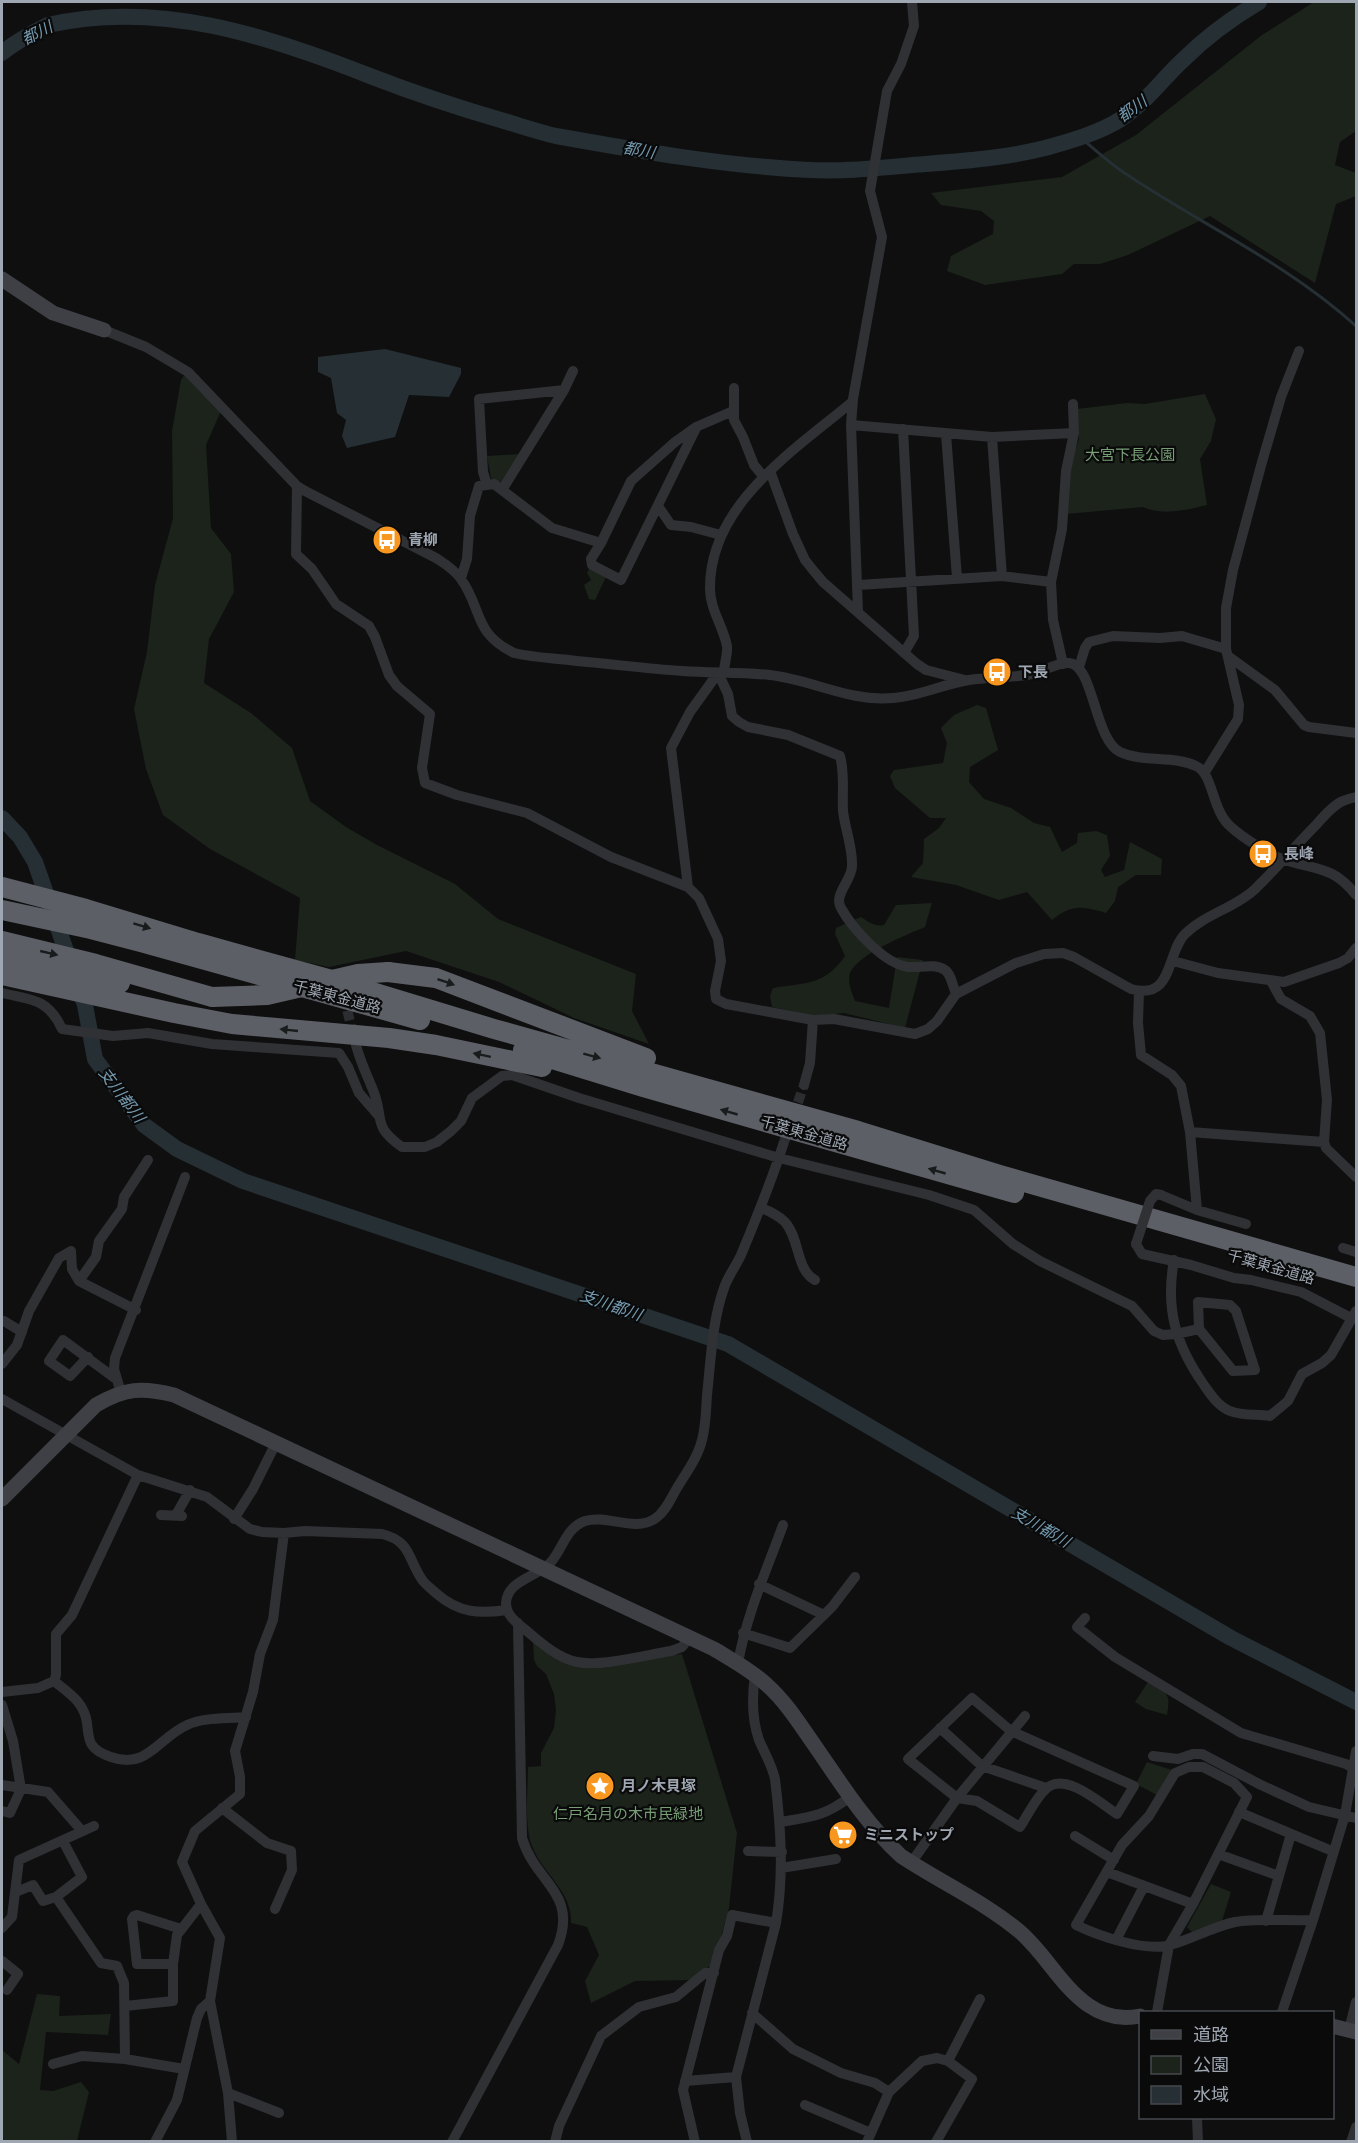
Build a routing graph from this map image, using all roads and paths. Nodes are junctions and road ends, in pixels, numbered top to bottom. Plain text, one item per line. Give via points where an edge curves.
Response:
1 (912, 2) edge
2 (2, 279) edge
3 (104, 330) joint
4 (1299, 351) dead end
5 (573, 371) dead end
6 (734, 388) dead end
7 (564, 390) junction
8 (852, 402) junction
9 (1072, 404) dead end
10 (733, 411) junction
11 (852, 425) junction
12 (696, 427) junction
13 (903, 429) junction
14 (1074, 433) junction
15 (946, 434) junction
16 (992, 436) junction
17 (766, 473) junction
18 (487, 485) junction
19 (297, 486) junction
20 (502, 490) junction
21 (658, 506) junction
22 (721, 535) junction
23 (600, 543) junction
24 (1002, 576) junction
25 (461, 578) junction
26 (957, 578) junction
27 (911, 582) junction
28 (1051, 582) junction
29 (858, 585) junction
30 (858, 611) junction
31 (904, 653) junction
32 (1227, 653) junction
33 (1063, 664) junction
34 (1079, 668) junction
35 (721, 673) junction
36 (968, 680) junction
37 (1356, 733) edge
38 (1205, 772) junction
39 (1356, 798) edge
40 (1283, 859) junction
41 (688, 887) junction
42 (5, 888) edge
43 (1356, 895) edge
44 (6, 915) edge
45 (2, 941) edge
46 (1356, 948) edge
47 (2, 958) edge
48 (1173, 961) junction
49 (26, 971) junction
50 (2, 975) edge
51 (1271, 981) junction
52 (1139, 991) junction
53 (2, 993) edge
54 (956, 994) junction
55 (212, 997) junction
56 (813, 1020) junction
57 (356, 1045) tunnel mouth
58 (804, 1085) tunnel mouth
59 (643, 1087) junction
60 (378, 1115) junction
61 (858, 1131) junction
62 (1190, 1132) junction
63 (1324, 1142) junction
64 (783, 1145) tunnel mouth
65 (779, 1158) junction
66 (148, 1160) dead end
67 (185, 1177) dead end
68 (1356, 1177) edge
69 (761, 1208) junction
70 (1197, 1210) junction
71 (1246, 1224) dead end
72 (1343, 1248) dead end
73 (1356, 1252) edge
74 (1174, 1260) junction
75 (1356, 1277) edge
76 (815, 1280) dead end
77 (80, 1281) junction
78 (1356, 1291) edge
79 (136, 1310) junction
80 (1355, 1315) edge
81 (4, 1321) dead end
82 (1199, 1329) junction
83 (22, 1332) junction
84 (1176, 1334) junction
85 (88, 1357) dead end
86 (2, 1364) edge
87 (118, 1386) junction
88 (2, 1399) edge
89 (66, 1434) junction
90 (276, 1443) junction
91 (138, 1475) junction
92 (190, 1490) junction
93 (2, 1499) edge
94 (161, 1515) dead end
95 (234, 1519) junction
96 (783, 1525) dead end
97 (284, 1533) junction
98 (542, 1569) junction
99 (855, 1577) dead end
100 (759, 1584) junction
101 (507, 1610) junction
102 (824, 1615) junction
103 (1085, 1618) dead end
104 (518, 1623) junction
105 (743, 1633) junction
106 (690, 1638) junction
107 (738, 1663) junction
108 (755, 1675) junction
109 (54, 1682) junction
110 (2, 1692) edge
111 (2, 1705) edge
112 (1025, 1716) dead end
113 (246, 1717) junction
114 (940, 1728) junction
115 (1011, 1731) junction
116 (1356, 1750) edge
117 (1153, 1756) dead end
118 (982, 1766) junction
119 (1355, 1770) edge
120 (2, 1785) edge
121 (1046, 1788) junction
122 (21, 1789) junction
123 (850, 1797) junction
124 (957, 1798) junction
125 (222, 1808) junction
126 (2, 1811) edge
127 (1239, 1812) junction
128 (1345, 1815) junction
129 (1356, 1818) edge
130 (780, 1822) junction
131 (93, 1826) dead end
132 (82, 1831) junction
133 (1291, 1834) junction
134 (1075, 1836) dead end
135 (63, 1841) junction
136 (748, 1851) dead end
137 (1332, 1851) junction
138 (782, 1852) junction
139 (1218, 1854) junction
140 (836, 1859) dead end
141 (1114, 1860) junction
142 (911, 1863) junction
143 (781, 1868) junction
144 (1107, 1872) junction
145 (1279, 1876) junction
146 (1144, 1886) junction
147 (16, 1892) junction
148 (56, 1897) junction
149 (201, 1904) junction
150 (1193, 1904) junction
151 (274, 1909) dead end
152 (1313, 1920) junction
153 (1266, 1921) junction
154 (776, 1923) junction
155 (2, 1928) edge
156 (181, 1929) junction
157 (1116, 1940) junction
158 (1169, 1945) junction
159 (2, 1961) edge
160 (173, 1964) junction
161 (714, 1973) junction
162 (7, 1990) dead end
163 (980, 1999) dead end
164 (210, 2001) junction
165 (1356, 2002) edge
166 (125, 2006) junction
167 (1157, 2011) edge
168 (1283, 2011) edge
169 (752, 2013) junction
170 (1139, 2016) edge
171 (1334, 2026) edge
172 (1353, 2031) edge
173 (125, 2059) junction
174 (948, 2061) junction
175 (53, 2064) dead end
176 (184, 2069) junction
177 (736, 2077) junction
178 (685, 2081) junction
179 (889, 2092) junction
180 (228, 2093) junction
181 (805, 2105) dead end
182 (279, 2113) dead end
183 (1197, 2119) edge
184 (1356, 2127) edge
185 (869, 2137) edge
186 (155, 2142) edge
187 (232, 2142) edge
188 (452, 2142) edge
189 (555, 2142) edge
190 (695, 2142) edge
191 (747, 2142) edge
192 (936, 2142) edge
193 (1198, 2142) edge
194 (1351, 2142) edge

1 - 8 street via 914,26 887,91 870,191 882,237
2 - 3 street via 53,313
3 - 19 street via 146,347 188,372
4 - 32 street via 1268,441 1233,570 1226,608
5 - 7 street
6 - 10 street
7 - 18 street via 479,399
7 - 20 street
8 - 11 street
8 - 17 street
9 - 14 street
10 - 12 street
10 - 17 street via 754,465
11 - 13 street
11 - 29 street
12 - 21 street
12 - 23 street via 631,481
13 - 15 street
13 - 27 street
14 - 16 street
14 - 28 street
15 - 16 street
15 - 26 street
16 - 24 street
17 - 22 street
17 - 30 street via 805,560 823,582
18 - 20 street via 494,484
18 - 25 street via 479,486 470,516
19 - 25 street via 444,563
19 - 41 street via 296,554 312,569 336,604 369,626 389,675 430,714 422,768 425,783 527,813 611,857
20 - 23 street via 552,528
21 - 22 street via 671,525
21 - 23 street via 621,580 592,565
22 - 35 street via 715,549 710,591 728,650
24 - 26 street
24 - 28 street
25 - 35 street via 486,632 514,653
26 - 27 street
27 - 29 street
27 - 31 street via 914,636
28 - 33 street via 1053,620
29 - 30 street
30 - 31 street
31 - 36 street via 926,670
32 - 34 street via 1182,636 1113,636 1089,642
32 - 37 street via 1275,690 1304,724
32 - 38 street via 1239,705 1238,719
33 - 34 street
33 - 36 street via 1014,677
34 - 38 street via 1104,734 1117,750 1133,757 1188,763
35 - 36 street via 770,675 876,699 907,697
35 - 41 street via 690,712 671,748
35 - 54 street via 732,716 739,722 788,735 840,756 843,812 853,865 839,897 840,907 870,946 904,967 942,968 948,972
38 - 40 street via 1217,808 1231,828
39 - 40 street via 1341,801
40 - 43 street via 1331,872
40 - 48 street via 1241,900 1185,934
41 - 56 street via 699,898 718,939 721,961 716,999
42 -> 61 highway
44 - 59 highway, 千葉東金道路 via 227,972 251,974
45 -> 55 highway
46 - 51 street via 1348,958 1305,976
47 - 49 highway
48 - 51 street
48 - 52 street via 1163,981
49 - 50 highway
49 - 55 highway
59 -> 49 highway via 436,1045 232,1024 116,1000
51 - 63 street via 1281,999 1310,1016 1320,1033 1327,1100
52 - 54 street via 1063,953 1022,960
52 - 62 street via 1141,1055 1172,1075 1181,1086
53 - 60 street via 46,1005 62,1029 113,1036 148,1033 212,1044 339,1053 358,1093
54 - 56 street via 937,1021 915,1034 834,1019
55 -> 61 highway, bridge via 267,995 358,974 388,972 436,978 607,1045 806,1108
56 - 58 street
57 - 60 street via 373,1089
78 -> 59 highway, 千葉東金道路
60 - 65 street via 384,1132 402,1148 425,1147 452,1131 472,1098 502,1076 512,1075
61 - 75 highway, 千葉東金道路
62 - 63 street
62 - 70 street
63 - 68 street
64 - 65 street
65 - 69 street
65 - 84 street via 974,1210 1012,1244 1132,1306 1154,1331
66 - 77 street via 124,1197 122,1209 99,1241 96,1257
67 - 79 street
69 - 76 street via 786,1223 805,1272
69 - 98 street via 724,1286 715,1323 702,1441 664,1510 646,1523 585,1521 574,1527
70 - 71 street
70 - 74 street, bridge via 1156,1194 1150,1201 1136,1244 1142,1254
72 - 73 street
74 - 80 street via 1301,1292
74 - 84 street via 1170,1291
77 - 79 street
77 - 83 street via 72,1269 71,1251 59,1258 29,1311
79 - 87 street via 115,1358
80 - 84 street via 1331,1355 1302,1374 1288,1401 1270,1416 1231,1412 1215,1400 1184,1355
81 - 83 street
82 - 82 street via 1233,1371 1255,1370 1236,1311 1230,1305 1198,1302
82 - 84 street
83 - 86 street
85 - 87 street
87 - 89 street
87 - 90 street via 174,1395
88 - 89 street
89 - 91 street
89 - 93 street
90 - 95 street
90 - 98 street
91 - 92 street
91 - 109 street via 72,1615 56,1634
92 - 94 street via 180,1516
92 - 95 street via 207,1497
95 - 97 street via 250,1529
96 - 100 street
97 - 101 street via 391,1536 405,1548 423,1581 453,1606 472,1612
97 - 113 street via 273,1620 260,1654
98 - 101 street via 511,1590
98 - 106 street
99 - 102 street
100 - 102 street
100 - 105 street
101 - 104 street
102 - 105 street via 790,1648
103 - 119 street via 1077,1627 1089,1638 1241,1733
104 - 106 street via 557,1653 587,1664 671,1651
104 - 188 street via 522,1838 532,1862 557,1894 563,1928 558,1945
105 - 107 street
106 - 107 street
107 - 108 street
108 - 123 street via 788,1706
108 - 130 street via 752,1698 758,1738 773,1769
109 - 110 street
109 - 113 street via 83,1708 91,1745 120,1760 141,1758 186,1725
111 - 122 street
112 - 115 street
113 - 125 street via 235,1751 240,1794
114 - 115 street via 972,1698
114 - 118 street
114 - 124 street via 908,1759
115 - 118 street
115 - 121 street via 1134,1786 1117,1814 1070,1784 1059,1782
116 - 119 street
117 - 128 street via 1172,1759 1202,1754 1309,1807
118 - 121 street
118 - 124 street
119 - 128 street
120 - 122 street
121 - 124 street via 1020,1827 977,1801
122 - 126 street via 10,1813
122 - 132 street via 48,1792
123 - 130 street via 822,1815
123 - 142 street via 891,1847
124 - 142 street
125 - 149 street via 195,1831 182,1862
125 - 151 street via 267,1843 291,1851 292,1869
127 - 133 street
127 - 139 street
127 - 141 street via 1247,1797 1234,1783 1203,1767 1189,1767 1175,1773 1149,1816 1122,1845
128 - 129 street
128 - 137 street
130 - 138 street
131 - 132 street
132 - 135 street
133 - 137 street
133 - 145 street
134 - 141 street
135 - 147 street via 19,1860
135 - 148 street via 82,1877
136 - 138 street
137 - 152 street
138 - 143 street
139 - 145 street
139 - 150 street
140 - 143 street
141 - 144 street
142 - 170 street via 1017,1929 1067,1987 1088,2005 1118,2017
143 - 154 street
144 - 146 street
144 - 157 street via 1076,1925
145 - 153 street
146 - 150 street
146 - 157 street
147 - 148 street via 33,1885 42,1901
147 - 155 street via 12,1917
148 - 166 street via 101,1963 117,1966 124,1983
149 - 156 street
149 - 164 street via 220,1938
150 - 158 street
152 - 153 street
152 - 168 street
153 - 158 street via 1237,1922
154 - 161 street via 732,1915
154 - 169 street
156 - 160 street
156 - 160 street via 137,1915 132,1919 137,1964
157 - 158 street via 1155,1947
158 - 167 street
159 - 162 street via 18,1974
160 - 166 street via 173,2001
161 - 178 street
161 - 189 street via 705,1973 676,1997 639,2007 601,2036
163 - 174 street
164 - 176 street via 197,2018
164 - 180 street
165 - 172 street
166 - 173 street
169 - 177 street
169 - 179 street via 793,2049
171 - 172 street
173 - 175 street via 82,2056
173 - 176 street
174 - 179 street via 922,2061
174 - 192 street via 972,2079
176 - 186 street via 177,2100
177 - 178 street
177 - 191 street
178 - 190 street via 683,2090
179 - 185 street
180 - 182 street
180 - 187 street
181 - 185 street
183 - 193 street
184 - 194 street

